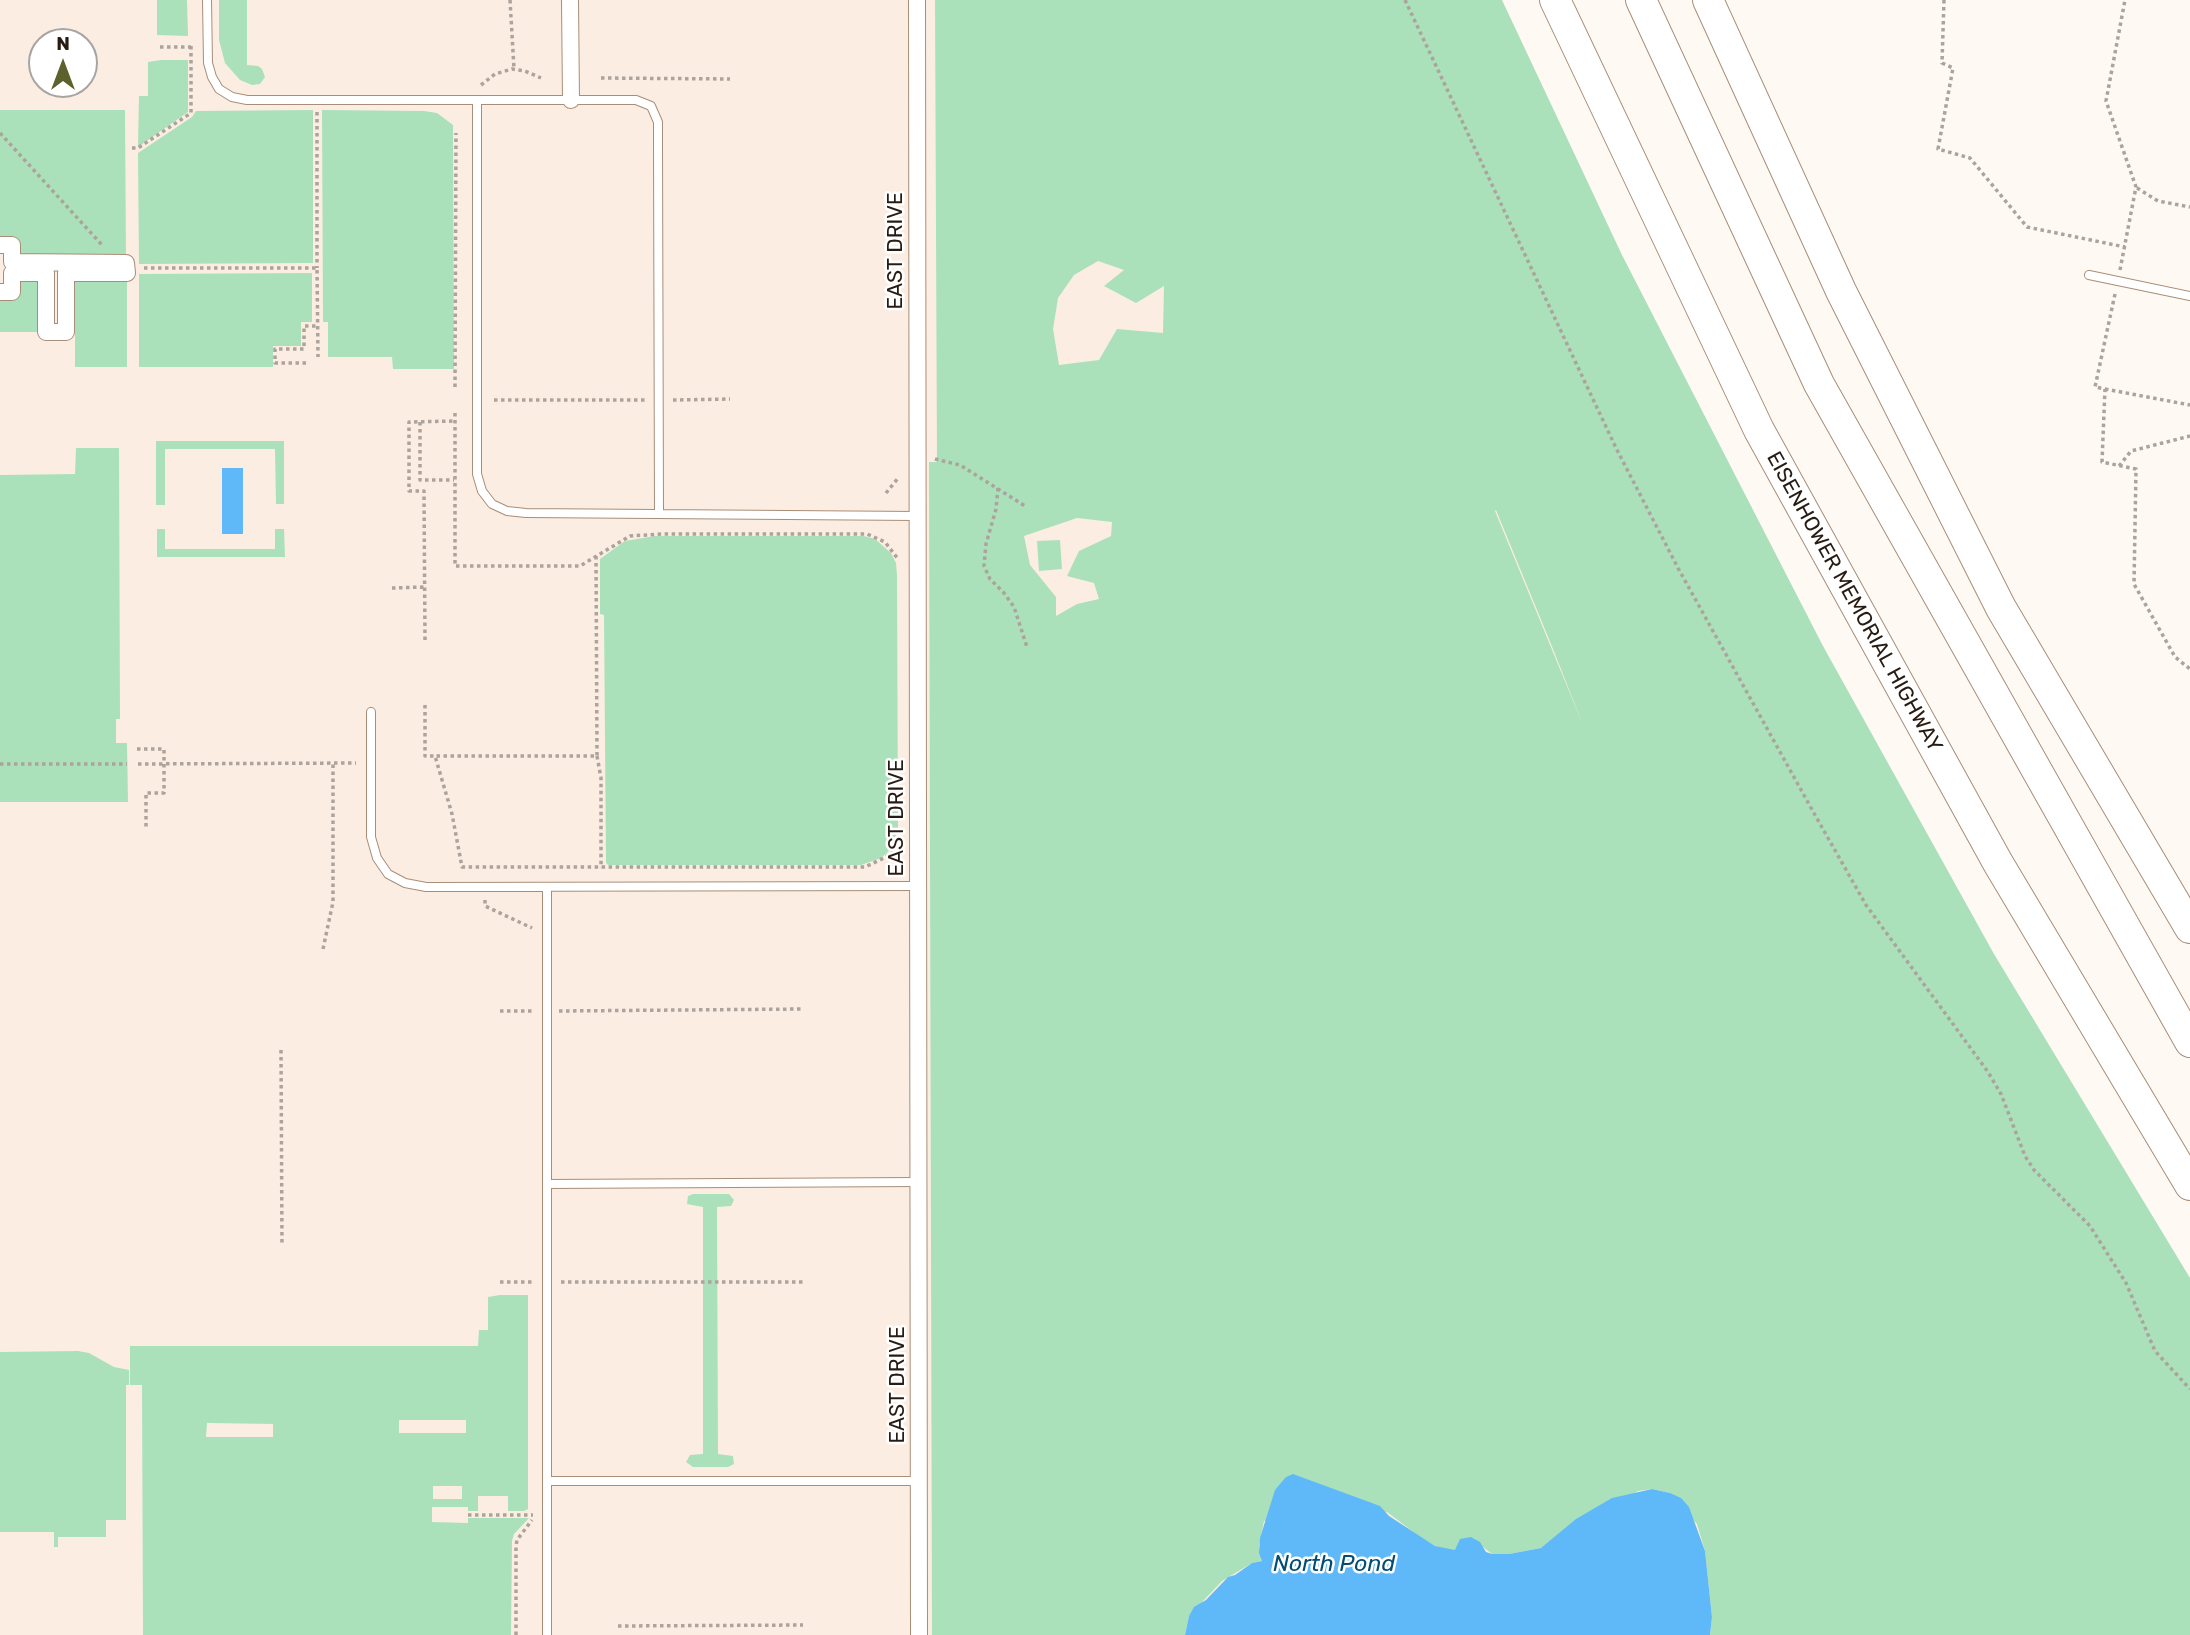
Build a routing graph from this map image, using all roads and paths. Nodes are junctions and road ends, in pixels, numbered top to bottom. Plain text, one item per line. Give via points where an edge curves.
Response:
1 (207, 0) edge
2 (510, 0) edge
3 (570, 0) edge
4 (917, 0) edge
5 (1405, 0) edge
6 (1555, 0) edge
7 (1641, 0) edge
8 (1662, 0) edge
9 (1708, 0) edge
10 (1944, 0) edge
11 (2125, 0) edge
12 (191, 36) dead end
13 (160, 47) dead end
14 (191, 47) junction
15 (514, 69) junction
16 (541, 78) dead end
17 (601, 78) dead end
18 (730, 79) dead end
19 (481, 85) dead end
20 (317, 100) junction
21 (477, 100) junction
22 (571, 100) junction
23 (0, 133) edge
24 (456, 133) dead end
25 (132, 148) dead end
26 (2136, 187) junction
27 (1733, 197) junction
28 (2190, 207) edge
29 (0, 245) edge
30 (2125, 247) junction
31 (118, 263) junction
32 (139, 268) dead end
33 (317, 268) junction
34 (2089, 275) dead end
35 (2118, 281) junction
36 (0, 292) edge
37 (2190, 296) edge
38 (318, 326) junction
39 (318, 357) dead end
40 (306, 363) dead end
41 (456, 387) dead end
42 (2105, 389) junction
43 (730, 399) dead end
44 (494, 400) dead end
45 (647, 400) dead end
46 (671, 400) dead end
47 (2190, 405) edge
48 (456, 412) dead end
49 (456, 421) junction
50 (420, 422) junction
51 (2190, 436) edge
52 (930, 459) dead end
53 (2119, 466) junction
54 (456, 480) junction
55 (998, 488) junction
56 (1025, 506) dead end
57 (659, 514) junction
58 (917, 516) junction
59 (596, 556) junction
60 (900, 567) dead end
61 (425, 587) junction
62 (392, 588) dead end
63 (425, 640) dead end
64 (1027, 647) dead end
65 (2190, 669) edge
66 (425, 705) dead end
67 (372, 712) dead end
68 (137, 749) dead end
69 (435, 756) junction
70 (597, 756) junction
71 (333, 763) junction
72 (372, 763) junction
73 (0, 764) edge
74 (127, 764) dead end
75 (138, 764) dead end
76 (164, 764) junction
77 (146, 828) dead end
78 (900, 835) dead end
79 (601, 868) junction
80 (918, 886) junction
81 (547, 887) junction
82 (485, 898) dead end
83 (532, 928) dead end
84 (2190, 928) edge
85 (323, 949) dead end
86 (802, 1009) dead end
87 (500, 1011) dead end
88 (535, 1011) dead end
89 (558, 1011) dead end
90 (2190, 1042) edge
91 (281, 1050) dead end
92 (918, 1182) junction
93 (547, 1184) junction
94 (2190, 1185) edge
95 (282, 1246) dead end
96 (532, 1269) dead end
97 (500, 1282) dead end
98 (559, 1282) dead end
99 (803, 1282) dead end
100 (2190, 1389) edge
101 (547, 1481) junction
102 (919, 1481) junction
103 (468, 1515) dead end
104 (803, 1625) dead end
105 (618, 1626) dead end
106 (516, 1635) edge
107 (547, 1635) edge
108 (919, 1635) edge

1 - 20 lane via 208,63 219,89 247,100
2 - 15 path
3 - 22 street
4 - 58 street, EAST DRIVE
5 - 100 path via 1627,469 1815,815 1866,905 1988,1072 2034,1170 2090,1226 2126,1283 2155,1351
6 - 94 highway, EISENHOWER MEMORIAL HIGHWAY via 1759,430 1998,863
7 - 27 highway
8 - 27 highway
9 - 84 highway via 1840,291 2001,608
10 - 30 path via 1942,63 1953,68 1938,149 1970,158 2027,227
11 - 26 path via 2106,101
12 - 14 path
13 - 14 path
14 - 25 path via 191,113
15 - 16 path
15 - 19 path via 495,74
17 - 18 path
20 - 21 lane
20 - 33 path
21 - 22 lane
21 - 57 lane via 477,474 482,491 492,504 507,511
22 - 57 lane via 636,100 656,113
23 - 31 path
24 - 41 path
26 - 28 path via 2158,201
26 - 30 path
27 - 90 highway via 1819,384
29 - 31 street via 12,245 12,262
30 - 35 path
31 - 36 street via 126,263 127,273 66,273 66,332 46,332 46,273 12,273 12,292
32 - 33 path
33 - 38 path
34 - 35 lane
35 - 37 lane
35 - 42 path via 2095,387
38 - 39 path
38 - 40 path via 304,326 304,349 275,349 275,363
42 - 47 path
42 - 53 path via 2102,462
43 - 46 path
44 - 45 path
48 - 49 path
49 - 50 path
49 - 54 path
50 - 54 path via 420,480
50 - 61 path via 409,422 409,491 425,491
51 - 53 path via 2131,451
52 - 55 path via 960,465
53 - 65 path via 2136,470 2134,584 2175,657
54 - 59 path via 455,566 574,567
55 - 56 path
55 - 64 path via 985,566 1014,607
57 - 58 lane
58 - 80 street, EAST DRIVE
59 - 60 path via 636,535 857,533 885,542
59 - 70 path
61 - 62 path
61 - 63 path
66 - 69 path via 425,756
67 - 72 lane
68 - 76 path via 164,749
69 - 70 path
69 - 79 path via 462,867
70 - 79 path
71 - 72 path
71 - 76 path
71 - 85 path via 332,902
72 - 81 lane via 372,837 377,858 388,874 426,887
73 - 74 path
75 - 76 path
76 - 77 path via 164,793 146,793
78 - 79 path via 886,857 865,867
80 - 81 lane
80 - 92 street, EAST DRIVE
81 - 93 lane
82 - 83 path via 485,906
86 - 89 path
87 - 88 path
91 - 95 path
92 - 93 lane
92 - 102 street, EAST DRIVE
93 - 101 lane
96 - 97 path via 534,1282
98 - 99 path
101 - 102 lane
101 - 107 lane
102 - 108 street, EAST DRIVE
103 - 106 path via 533,1515 516,1546
104 - 105 path

